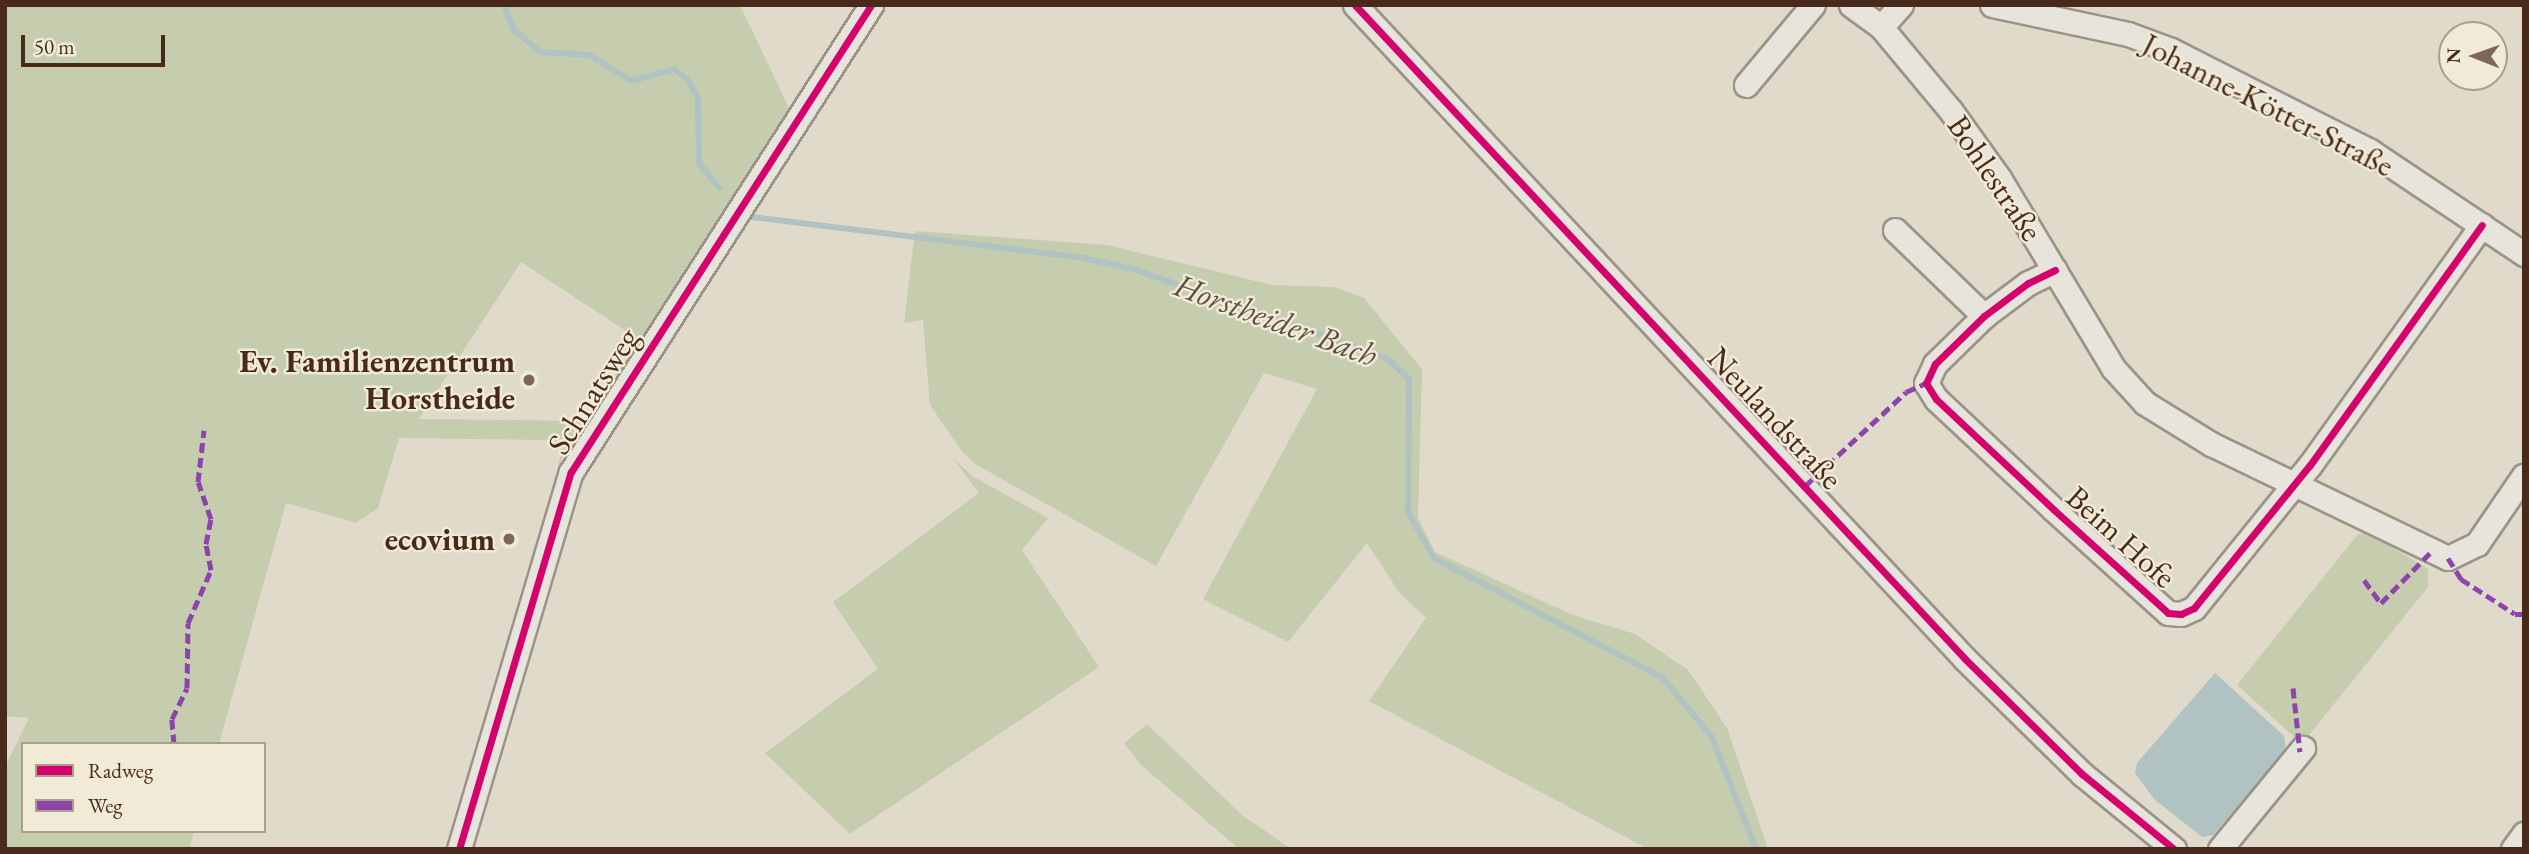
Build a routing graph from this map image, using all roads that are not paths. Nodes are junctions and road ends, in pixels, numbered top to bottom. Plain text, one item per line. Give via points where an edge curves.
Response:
1 (872, 5) edge
2 (1355, 5) edge
3 (1813, 5) edge
4 (1852, 5) edge
5 (1901, 5) edge
6 (1992, 5) edge
7 (1881, 27) junction
8 (1745, 85) dead end
9 (2482, 225) junction
10 (1895, 230) dead end
11 (2524, 254) edge
12 (2055, 270) junction
13 (1984, 316) junction
14 (2524, 475) edge
15 (2293, 482) junction
16 (2303, 748) dead end
17 (2524, 834) edge
18 (459, 849) edge
19 (2174, 849) edge
20 (2220, 849) edge
21 (2513, 849) edge

1 - 18 street, Schnatsweg via 574,466
2 - 19 street, Neulandstraße via 1965,659 2082,774
3 - 8 street
4 - 7 street, Bohlestraße
5 - 7 street
6 - 9 street, Johanne-Kötter-Straße via 2129,34 2171,50 2370,151
7 - 12 street, Bohlestraße via 2000,178
9 - 11 street, Johanne-Kötter-Straße
9 - 15 street, Beim Hofe via 2310,465
10 - 13 street
12 - 13 street, Beim Hofe via 2028,282
12 - 15 street, Bohlestraße via 2113,368 2145,403 2211,444
13 - 15 street, Beim Hofe via 1935,364 1926,383 1936,399 2168,613 2194,608
14 - 15 street, Bohlestraße via 2477,544 2448,558
16 - 20 street
17 - 21 street

